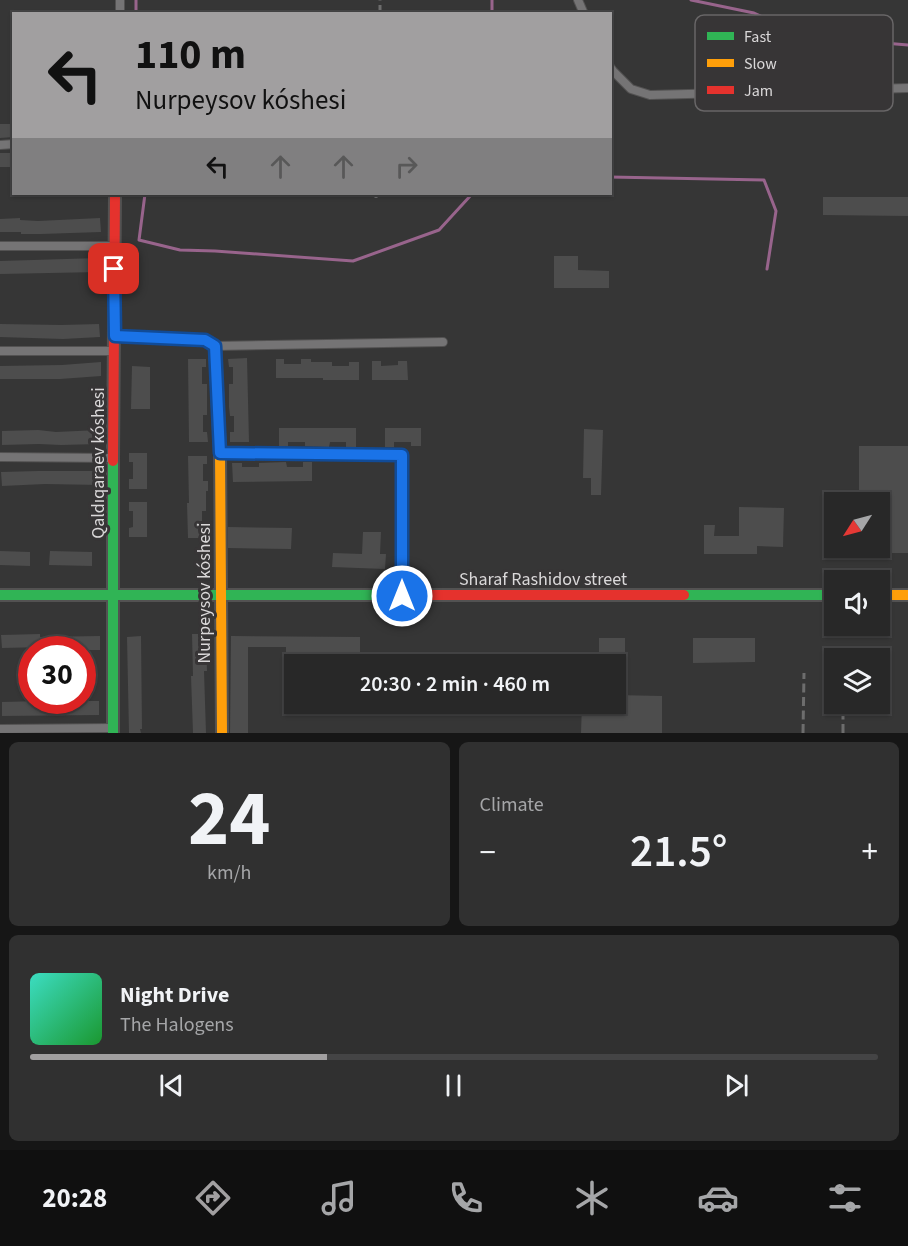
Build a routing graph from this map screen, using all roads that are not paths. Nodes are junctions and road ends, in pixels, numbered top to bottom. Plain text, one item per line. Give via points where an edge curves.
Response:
1 (612, 70) edge
2 (893, 88) edge
3 (908, 88) edge
4 (695, 94) edge
5 (116, 195) edge
6 (0, 246) edge
7 (114, 246) junction
8 (115, 336) junction
9 (443, 342) dead end
10 (215, 346) junction
11 (0, 351) edge
12 (114, 351) junction
13 (220, 453) junction
14 (0, 457) edge
15 (113, 458) junction
16 (0, 596) edge
17 (114, 596) junction
18 (221, 596) junction
19 (402, 596) junction
20 (824, 596) edge
21 (890, 596) edge
22 (908, 596) edge
23 (0, 729) edge
24 (113, 731) edge
25 (222, 733) edge

1 - 4 street via 631,89 650,95
2 - 3 street
5 - 7 street, Qaldıqaraev kóshesi
6 - 7 street
7 - 8 street, Qaldıqaraev kóshesi
8 - 10 street via 205,340
8 - 12 street, Qaldıqaraev kóshesi
9 - 10 street
10 - 13 street, Nurpeysov kóshesi
11 - 12 street
12 - 15 street, Qaldıqaraev kóshesi
13 - 18 street, Nurpeysov kóshesi
13 - 19 street via 402,455
14 - 15 street
15 - 17 street, Qaldıqaraev kóshesi
16 - 17 street, Sharaf Rashidov street
17 - 18 street, Sharaf Rashidov street
17 - 24 street, Qaldıqaraev kóshesi
18 - 19 street, Sharaf Rashidov street
18 - 25 street, Nurpeysov kóshesi
19 - 20 street, Sharaf Rashidov street
21 - 22 street
23 - 24 street

